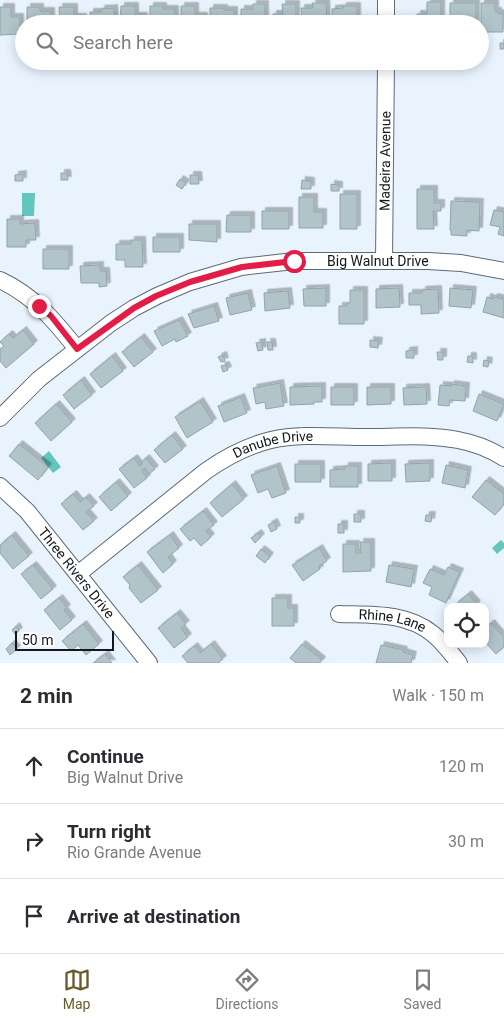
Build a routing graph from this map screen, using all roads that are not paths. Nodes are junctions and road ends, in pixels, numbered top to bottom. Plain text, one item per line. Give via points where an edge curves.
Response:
1 (386, 0) edge
2 (386, 15) edge
3 (386, 70) edge
4 (384, 261) junction
5 (504, 271) edge
6 (0, 280) edge
7 (77, 349) junction
8 (0, 418) edge
9 (504, 458) edge
10 (0, 486) edge
11 (78, 574) junction
12 (339, 614) dead end
13 (148, 663) edge
14 (459, 663) edge

1 - 2 street
3 - 4 street, Madeira Avenue
4 - 5 street, Big Walnut Drive via 461,263
4 - 7 street, Big Walnut Drive via 294,261 242,267 156,296 111,323
6 - 7 street via 25,293 51,316
7 - 8 street, Big Walnut Drive via 39,379
9 - 11 street, Danube Drive via 475,444 440,438 297,437 272,440 226,458
10 - 11 street, Three Rivers Drive via 27,511
11 - 13 street, Three Rivers Drive
12 - 14 street, Rhine Lane via 392,616 418,625 435,636

